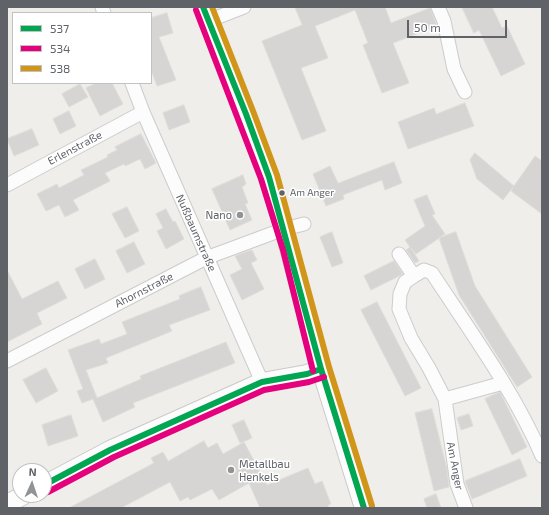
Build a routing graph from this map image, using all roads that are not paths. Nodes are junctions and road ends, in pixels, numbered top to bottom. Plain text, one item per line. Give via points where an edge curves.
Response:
1 (244, 7) edge
2 (438, 7) edge
3 (206, 14) edge
4 (132, 84) edge
5 (465, 92) dead end
6 (142, 112) junction
7 (7, 185) edge
8 (304, 224) dead end
9 (284, 228) junction
10 (399, 254) dead end
11 (206, 258) junction
12 (414, 276) junction
13 (7, 361) edge
14 (321, 369) junction
15 (262, 382) junction
16 (503, 383) junction
17 (445, 399) junction
18 (542, 456) edge
19 (52, 481) edge
20 (364, 508) edge
21 (466, 508) edge

1 - 3 street
2 - 5 street via 444,21 454,69
3 - 9 street via 266,170
4 - 6 street, Nußbaumstraße
6 - 7 street, Erlenstraße
6 - 11 street, Nußbaumstraße
8 - 9 street
9 - 11 street, Ahornstraße
9 - 14 street
10 - 12 street
11 - 13 street, Ahornstraße
11 - 15 street, Nußbaumstraße
12 - 16 street via 424,270 432,273
12 - 17 street, Am Anger via 405,282 402,288 399,309 411,338
14 - 15 street via 308,374
14 - 20 street
15 - 19 street via 110,450
16 - 17 street
16 - 18 street
17 - 21 street, Am Anger via 457,484

